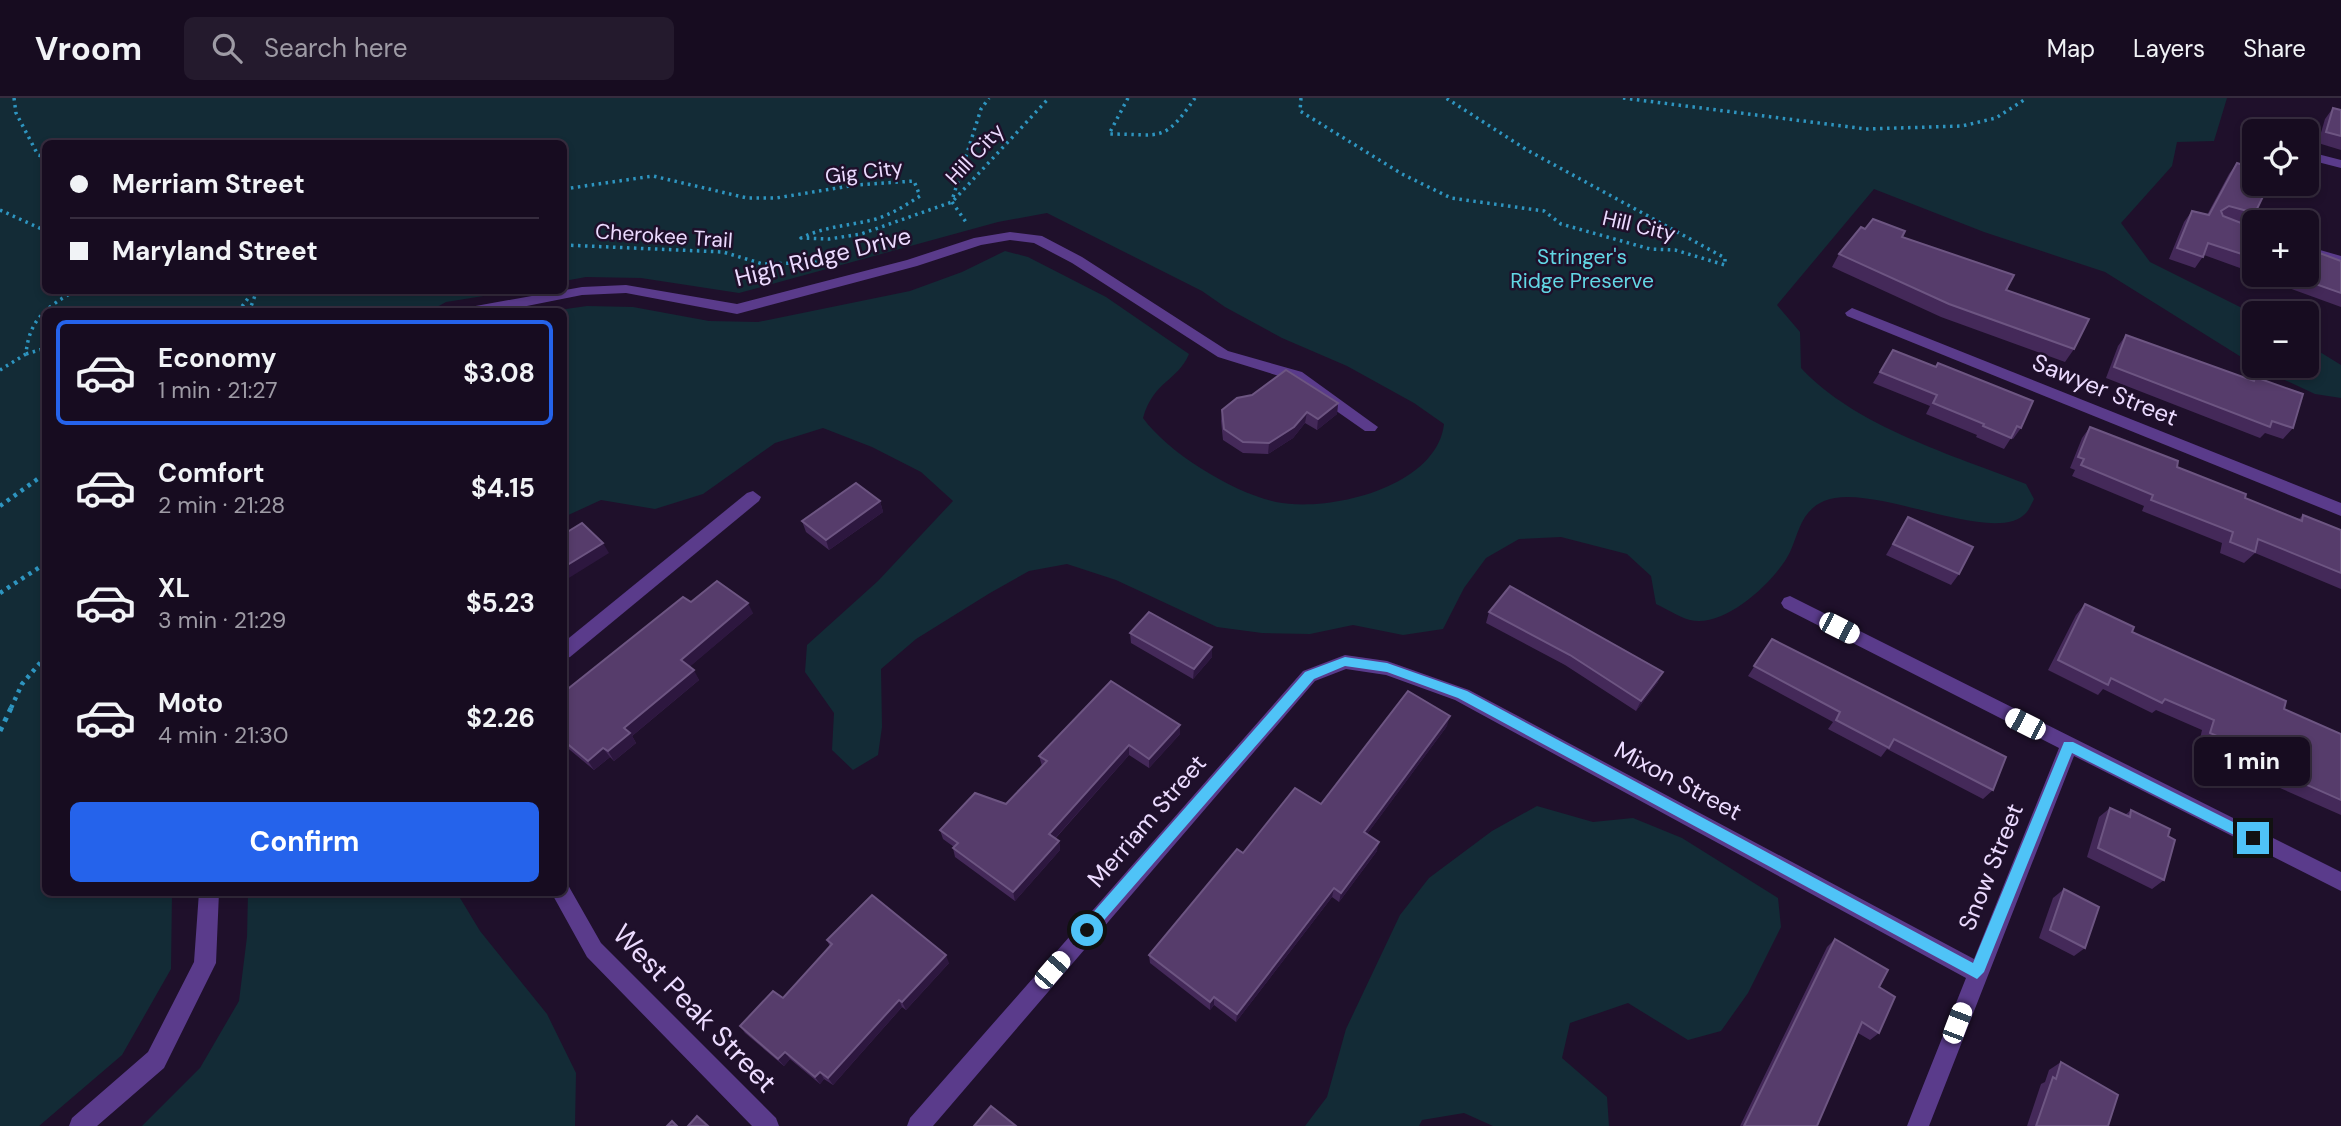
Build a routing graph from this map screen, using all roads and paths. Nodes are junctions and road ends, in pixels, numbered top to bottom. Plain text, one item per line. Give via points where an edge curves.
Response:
1 (14, 98) edge
2 (989, 98) edge
3 (1049, 98) edge
4 (1128, 98) edge
5 (1195, 98) edge
6 (1301, 98) edge
7 (1446, 98) edge
8 (1623, 98) edge
9 (2027, 98) edge
10 (42, 156) edge
11 (2319, 158) edge
12 (2341, 164) edge
13 (567, 189) edge
14 (952, 202) junction
15 (0, 210) edge
16 (42, 229) edge
17 (979, 241) junction
18 (567, 245) edge
19 (2319, 254) edge
20 (831, 261) dead end
21 (2341, 261) edge
22 (69, 294) edge
23 (252, 294) edge
24 (566, 294) edge
25 (567, 294) edge
26 (46, 308) edge
27 (241, 308) edge
28 (491, 308) edge
29 (42, 312) edge
30 (1852, 313) dead end
31 (42, 349) edge
32 (26, 354) junction
33 (0, 370) edge
34 (1370, 427) dead end
35 (42, 476) edge
36 (753, 497) dead end
37 (0, 506) edge
38 (2341, 510) edge
39 (42, 566) edge
40 (0, 593) edge
41 (1790, 603) dead end
42 (567, 650) edge
43 (42, 661) edge
44 (1345, 662) joint
45 (0, 731) edge
46 (2069, 746) junction
47 (2341, 882) edge
48 (209, 896) edge
49 (563, 896) edge
50 (1977, 972) junction
51 (80, 1126) edge
52 (768, 1126) edge
53 (918, 1126) edge
54 (1917, 1126) edge

1 - 10 path via 16,113
2 - 14 path via 981,109
3 - 14 path, Hill City
4 - 5 path via 1109,134 1163,134 1174,128
6 - 7 path, Hill City via 1300,111 1402,174 1451,198 1544,211 1561,224 1725,265 1725,258 1527,150
8 - 9 path via 1866,129 1962,126 1996,118
11 - 12 street
13 - 14 path, Gig City via 653,176 747,198 776,198 914,181 920,196 893,212 802,238 815,239 861,234
14 - 17 path
15 - 16 path
17 - 25 street, High Ridge Drive via 737,309 626,289
17 - 34 street, High Ridge Drive via 1010,236 1037,239 1056,248 1223,354 1297,376
18 - 20 path, Cherokee Trail via 723,252 763,264
19 - 21 street
22 - 26 path
23 - 27 path
24 - 28 street, High Ridge Drive
29 - 32 path via 27,331
30 - 38 street, Sawyer Street
31 - 32 path
32 - 33 path
35 - 37 path
36 - 42 street
39 - 40 path
41 - 46 street
43 - 45 path via 22,684
44 - 50 street, Mixon Street via 1387,668 1462,695
44 - 53 street, Merriam Street via 1309,676
46 - 47 street
46 - 50 street, Snow Street
48 - 51 street via 205,963 156,1060
49 - 52 street, West Peak Street via 594,950
50 - 54 street, Snow Street

